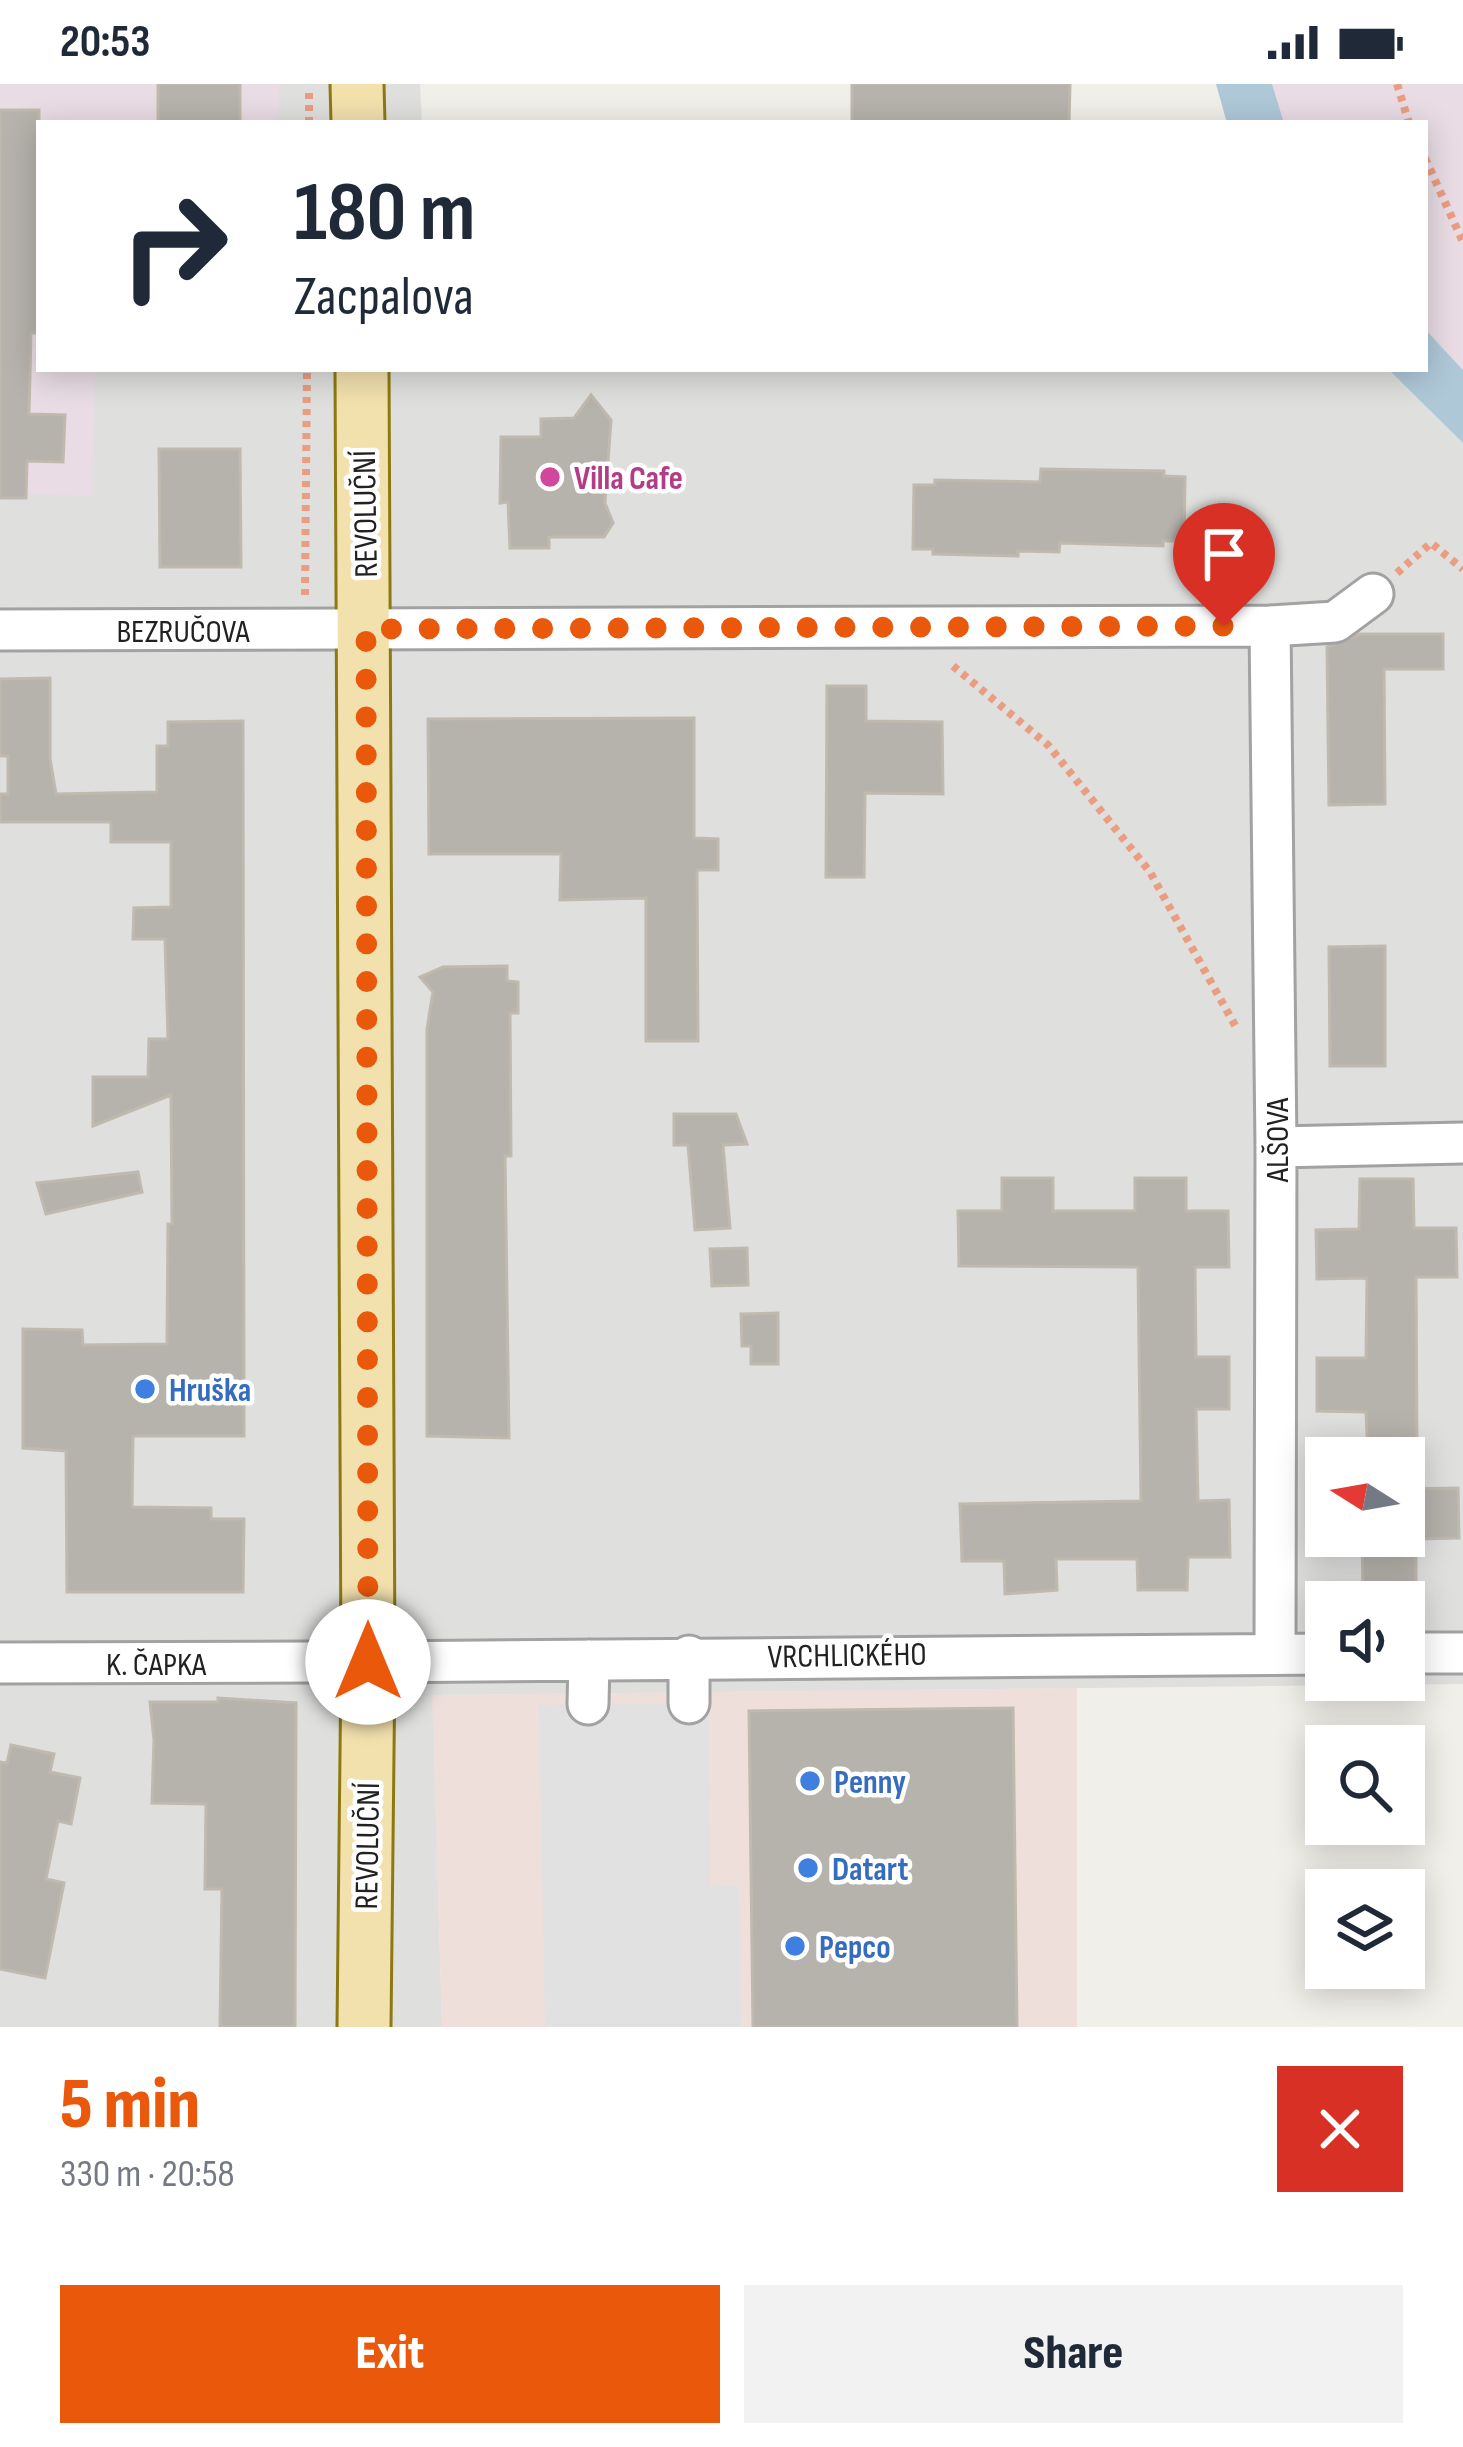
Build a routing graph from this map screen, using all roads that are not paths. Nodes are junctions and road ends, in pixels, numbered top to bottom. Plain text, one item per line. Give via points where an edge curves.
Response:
1 (357, 84) edge
2 (358, 120) edge
3 (362, 372) edge
4 (1373, 594) road end
5 (1270, 626) junction
6 (366, 629) junction
7 (0, 630) edge
8 (1463, 1143) edge
9 (1276, 1147) junction
10 (1425, 1653) edge
11 (1463, 1653) edge
12 (1275, 1654) junction
13 (1305, 1654) edge
14 (689, 1656) junction
15 (589, 1660) junction
16 (312, 1662) dead end
17 (368, 1662) junction
18 (0, 1663) edge
19 (689, 1702) dead end
20 (588, 1704) dead end
21 (364, 2027) edge

1 - 2 main road
3 - 6 main road, REVOLUČNÍ
4 - 5 street, BEZRUČOVA via 1335,622
5 - 6 street, BEZRUČOVA
5 - 9 street, ALŠOVA
6 - 7 street, BEZRUČOVA
6 - 17 main road, REVOLUČNÍ
8 - 9 street
9 - 12 street, ALŠOVA
10 - 11 street
12 - 13 street, VRCHLICKÉHO
12 - 14 street, VRCHLICKÉHO
14 - 15 street, VRCHLICKÉHO
14 - 19 street
15 - 17 street, VRCHLICKÉHO
15 - 20 street
16 - 18 street, K. ČAPKA
17 - 21 main road, REVOLUČNÍ

